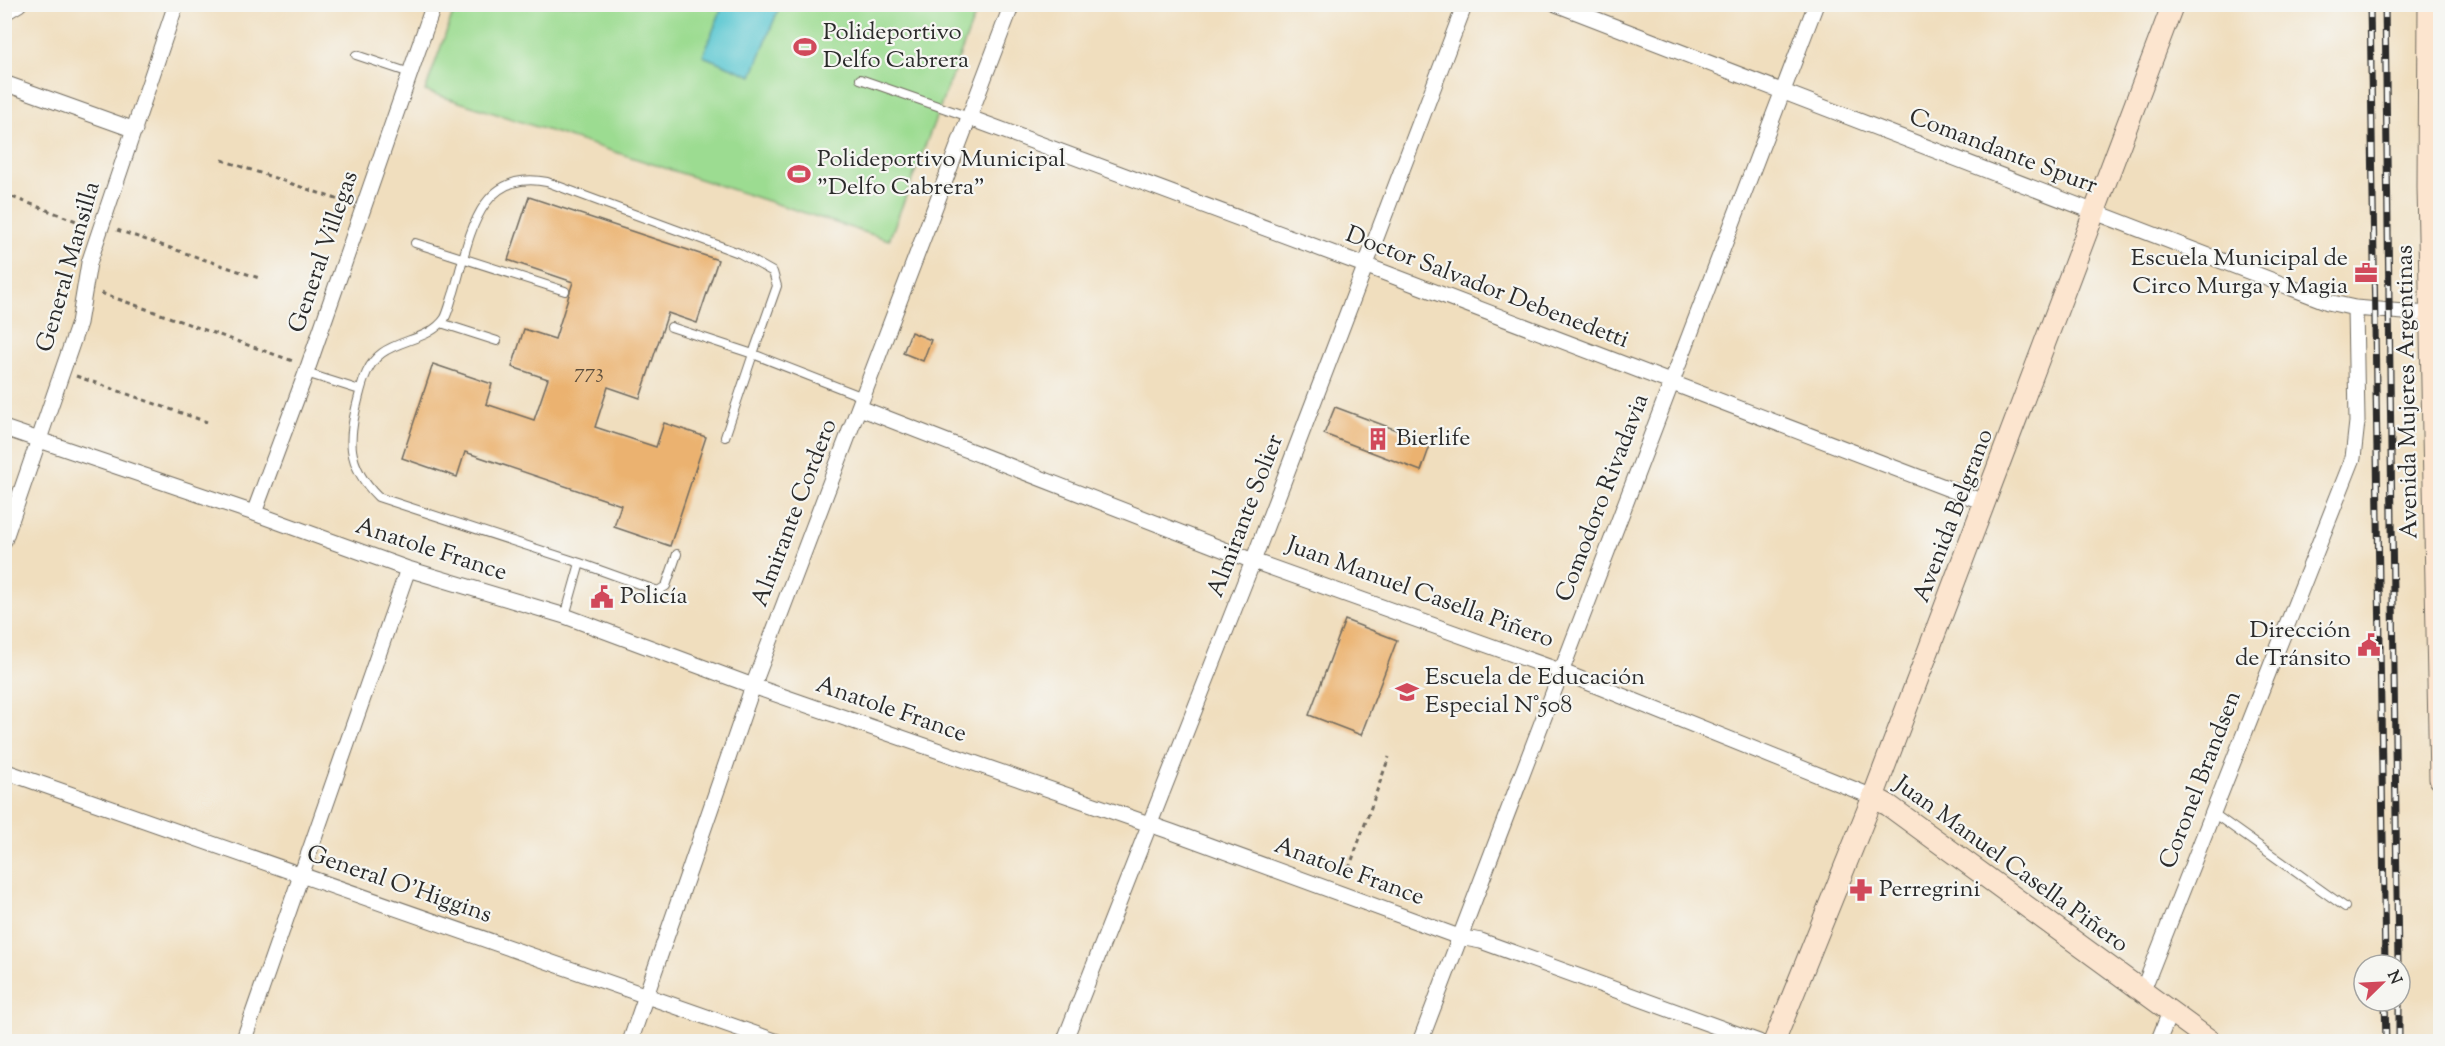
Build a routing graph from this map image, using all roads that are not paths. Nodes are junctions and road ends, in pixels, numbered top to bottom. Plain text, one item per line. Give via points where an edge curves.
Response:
1 (19, 4) edge
2 (176, 4) edge
3 (434, 4) edge
4 (1012, 4) edge
5 (1465, 4) edge
6 (1556, 4) edge
7 (1816, 4) edge
8 (2173, 4) edge
9 (2429, 4) edge
10 (4, 13) edge
11 (356, 55) dead end
12 (410, 73) junction
13 (861, 79) dead end
14 (4, 83) edge
15 (1782, 93) junction
16 (970, 118) junction
17 (135, 130) junction
18 (2434, 183) edge
19 (2097, 212) junction
20 (415, 243) dead end
21 (464, 259) junction
22 (1367, 266) junction
23 (565, 291) dead end
24 (2355, 308) junction
25 (2436, 315) edge
26 (441, 323) junction
27 (671, 327) dead end
28 (497, 341) dead end
29 (753, 354) junction
30 (307, 369) junction
31 (1672, 382) junction
32 (360, 390) junction
33 (862, 403) junction
34 (4, 428) edge
35 (726, 437) dead end
36 (40, 441) junction
37 (1986, 503) junction
38 (254, 513) junction
39 (4, 541) edge
40 (677, 554) dead end
41 (1253, 561) junction
42 (580, 563) junction
43 (408, 569) junction
44 (565, 616) junction
45 (1560, 671) junction
46 (2440, 684) edge
47 (753, 686) junction
48 (4, 771) edge
49 (2440, 779) edge
50 (1873, 797) junction
51 (2212, 812) junction
52 (1148, 824) junction
53 (302, 874) junction
54 (2345, 907) dead end
55 (1460, 937) junction
56 (2143, 990) junction
57 (646, 996) junction
58 (2170, 1012) junction
59 (243, 1041) edge
60 (630, 1041) edge
61 (778, 1041) edge
62 (1064, 1041) edge
63 (1420, 1041) edge
64 (1759, 1041) edge
65 (1774, 1041) edge
66 (2158, 1041) edge
67 (2212, 1041) edge

1 - 10 street
2 - 17 street, General Mansilla
3 - 12 street, General Villegas
4 - 16 street, Almirante Cordero
5 - 22 street, Almirante Solier
6 - 15 street, Comandante Spurr
7 - 15 street, Comodoro Rivadavia
8 - 19 street, Avenida Belgrano
9 - 18 street, Avenida Mujeres Argentinas
11 - 12 lane
12 - 30 street, General Villegas
13 - 16 lane
14 - 17 street
15 - 19 street, Comandante Spurr
15 - 31 street, Comodoro Rivadavia
16 - 22 street, Doctor Salvador Debenedetti
16 - 33 street, Almirante Cordero
17 - 36 street, General Mansilla via 101,227 79,323
18 - 25 street, Avenida Mujeres Argentinas
19 - 24 street, Comandante Spurr via 2328,302
19 - 37 street, Avenida Belgrano
20 - 21 lane
21 - 23 lane
21 - 26 lane
21 - 29 lane via 479,209 487,199 513,183 547,182 739,253 773,272 777,286
22 - 31 street, Doctor Salvador Debenedetti
22 - 41 street, Almirante Solier
24 - 25 street, Comandante Spurr
24 - 51 street, Coronel Brandsen via 2357,422 2353,458
25 - 46 street, Avenida Mujeres Argentinas
26 - 28 lane
26 - 32 lane via 383,352 366,372
27 - 29 lane
29 - 33 lane
29 - 35 lane
30 - 32 lane
30 - 38 street, General Villegas
31 - 37 street, Doctor Salvador Debenedetti
31 - 45 street, Comodoro Rivadavia
32 - 42 lane via 351,443 369,488 378,497
33 - 41 street, Juan Manuel Casella Piñero
33 - 47 street, Almirante Cordero
34 - 36 street, Anatole France
36 - 38 street, Anatole France
36 - 39 street, General Mansilla
37 - 50 street, Avenida Belgrano
38 - 43 street, Anatole France
40 - 42 lane via 666,586 658,591
41 - 45 street, Juan Manuel Casella Piñero
41 - 52 street, Almirante Solier
42 - 44 lane
43 - 44 street, Anatole France
43 - 53 street
44 - 47 street, Anatole France
45 - 50 street, Juan Manuel Casella Piñero
45 - 55 street, Comodoro Rivadavia
46 - 49 street, Avenida Mujeres Argentinas
47 - 52 street, Anatole France
47 - 57 street, Almirante Cordero
48 - 53 street, General O'Higgins
50 - 56 street, Juan Manuel Casella Piñero
50 - 65 street, Avenida Belgrano
51 - 54 lane
51 - 56 street, Coronel Brandsen
52 - 55 street, Anatole France
52 - 62 street, Almirante Solier
53 - 57 street, General O'Higgins
53 - 59 street
55 - 63 street, Comodoro Rivadavia
55 - 64 street, Anatole France via 1481,941
56 - 58 street, Juan Manuel Casella Piñero
57 - 60 street, Almirante Cordero
57 - 61 street, General O'Higgins
58 - 66 street
58 - 67 street, Juan Manuel Casella Piñero

